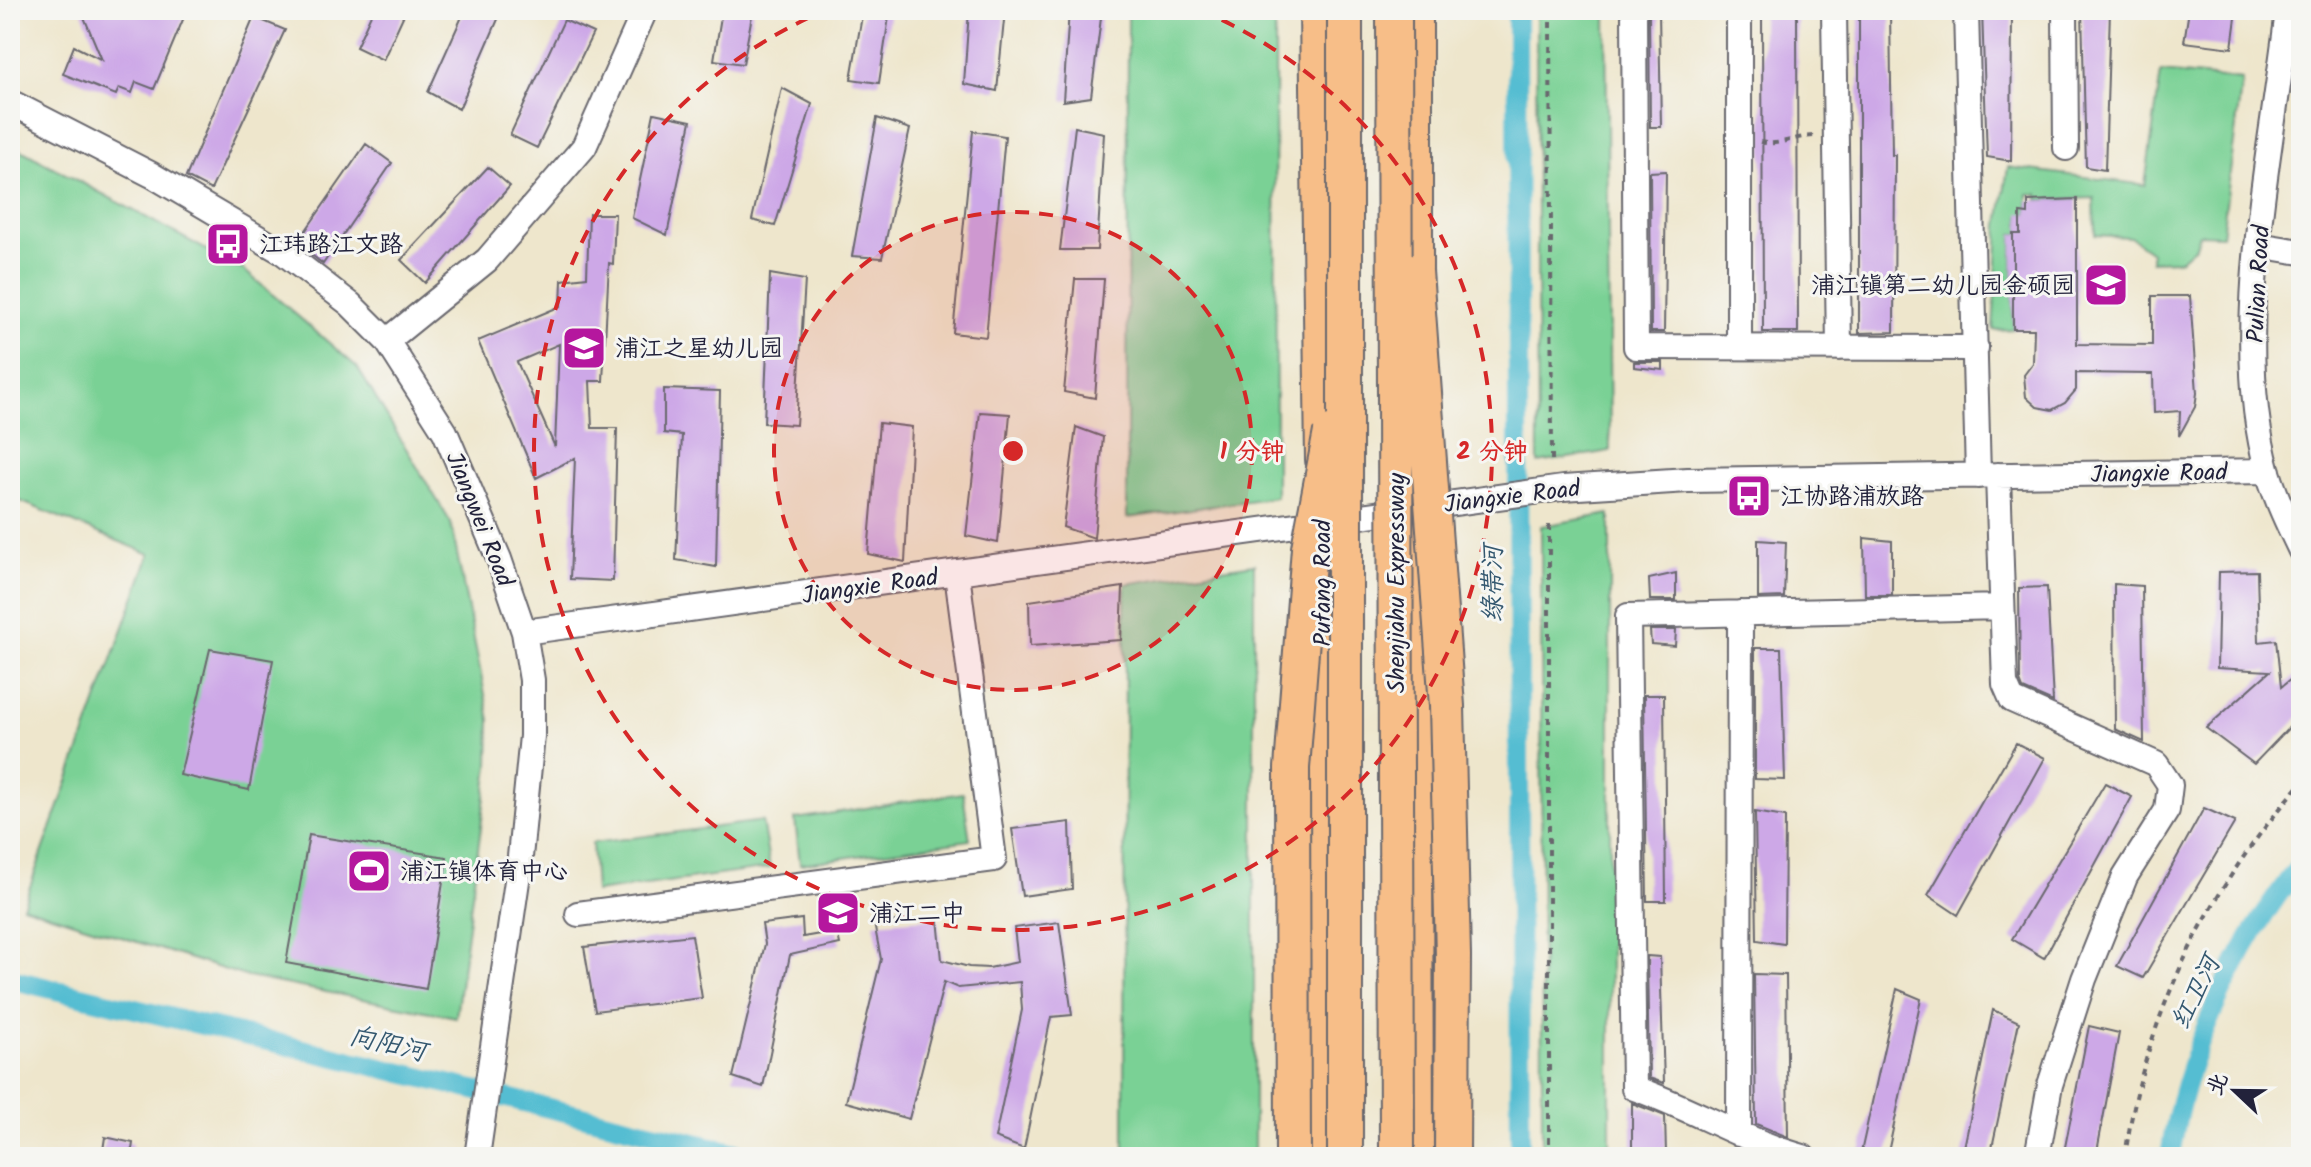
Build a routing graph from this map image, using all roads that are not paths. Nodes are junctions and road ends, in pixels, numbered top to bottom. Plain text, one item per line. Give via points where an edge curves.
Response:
1 (645, 10) edge
2 (1315, 10) edge
3 (1345, 10) edge
4 (1394, 10) edge
5 (1417, 10) edge
6 (1634, 10) edge
7 (1739, 10) edge
8 (1834, 10) edge
9 (1966, 10) edge
10 (2065, 10) edge
11 (2288, 10) edge
12 (10, 102) edge
13 (1394, 115) junction
14 (2066, 148) dead end
15 (2258, 245) junction
16 (2301, 252) edge
17 (387, 341) junction
18 (1739, 347) junction
19 (1839, 348) junction
20 (1976, 348) junction
21 (1346, 353) junction
22 (2268, 471) junction
23 (1988, 476) junction
24 (1416, 508) junction
25 (1322, 523) junction
26 (2301, 551) edge
27 (957, 574) junction
28 (2002, 607) junction
29 (1740, 613) junction
30 (524, 632) junction
31 (578, 914) dead end
32 (1739, 1134) junction
33 (477, 1157) edge
34 (1293, 1157) edge
35 (1322, 1157) edge
36 (1345, 1157) edge
37 (1397, 1157) edge
38 (1418, 1157) edge
39 (1452, 1157) edge
40 (1803, 1157) edge
41 (2037, 1157) edge

1 - 17 street via 584,147 487,260
2 - 25 main road, Pufang Road
3 - 21 highway, Shenjiahu Expressway, bridge
4 - 13 highway, Shenjiahu Expressway, bridge
5 - 24 main road
6 - 18 street via 1636,347
7 - 18 street
8 - 19 street
9 - 20 street
10 - 14 street
11 - 15 street, Pulian Road
12 - 17 street, Jiangwei Road via 152,175 284,253 350,304
13 - 37 highway, Shenjiahu Expressway, bridge
13 - 39 highway, bridge via 1413,250 1447,706
15 - 16 street
15 - 22 street, Pulian Road via 2256,408
17 - 30 street, Jiangwei Road via 445,432
18 - 19 street
19 - 20 street
20 - 23 street
21 - 34 highway, bridge via 1309,548 1292,768
21 - 36 highway, Shenjiahu Expressway, bridge
22 - 23 street, Jiangxie Road
22 - 26 street, Pulian Road
23 - 24 street, Jiangxie Road via 1688,480 1563,488
23 - 28 street
24 - 25 street, Jiangxie Road
24 - 38 main road
25 - 27 street, Jiangxie Road
25 - 35 main road, Pufang Road
27 - 30 street, Jiangxie Road
27 - 31 street via 994,859
28 - 29 street
28 - 41 street via 2005,684 2012,700 2156,764 2170,785 2167,810 2125,877 2084,979 2050,1085
29 - 32 street
29 - 32 street via 1628,616 1634,1088
30 - 33 street, Jiangwei Road via 532,680 532,736 519,867
32 - 40 street

